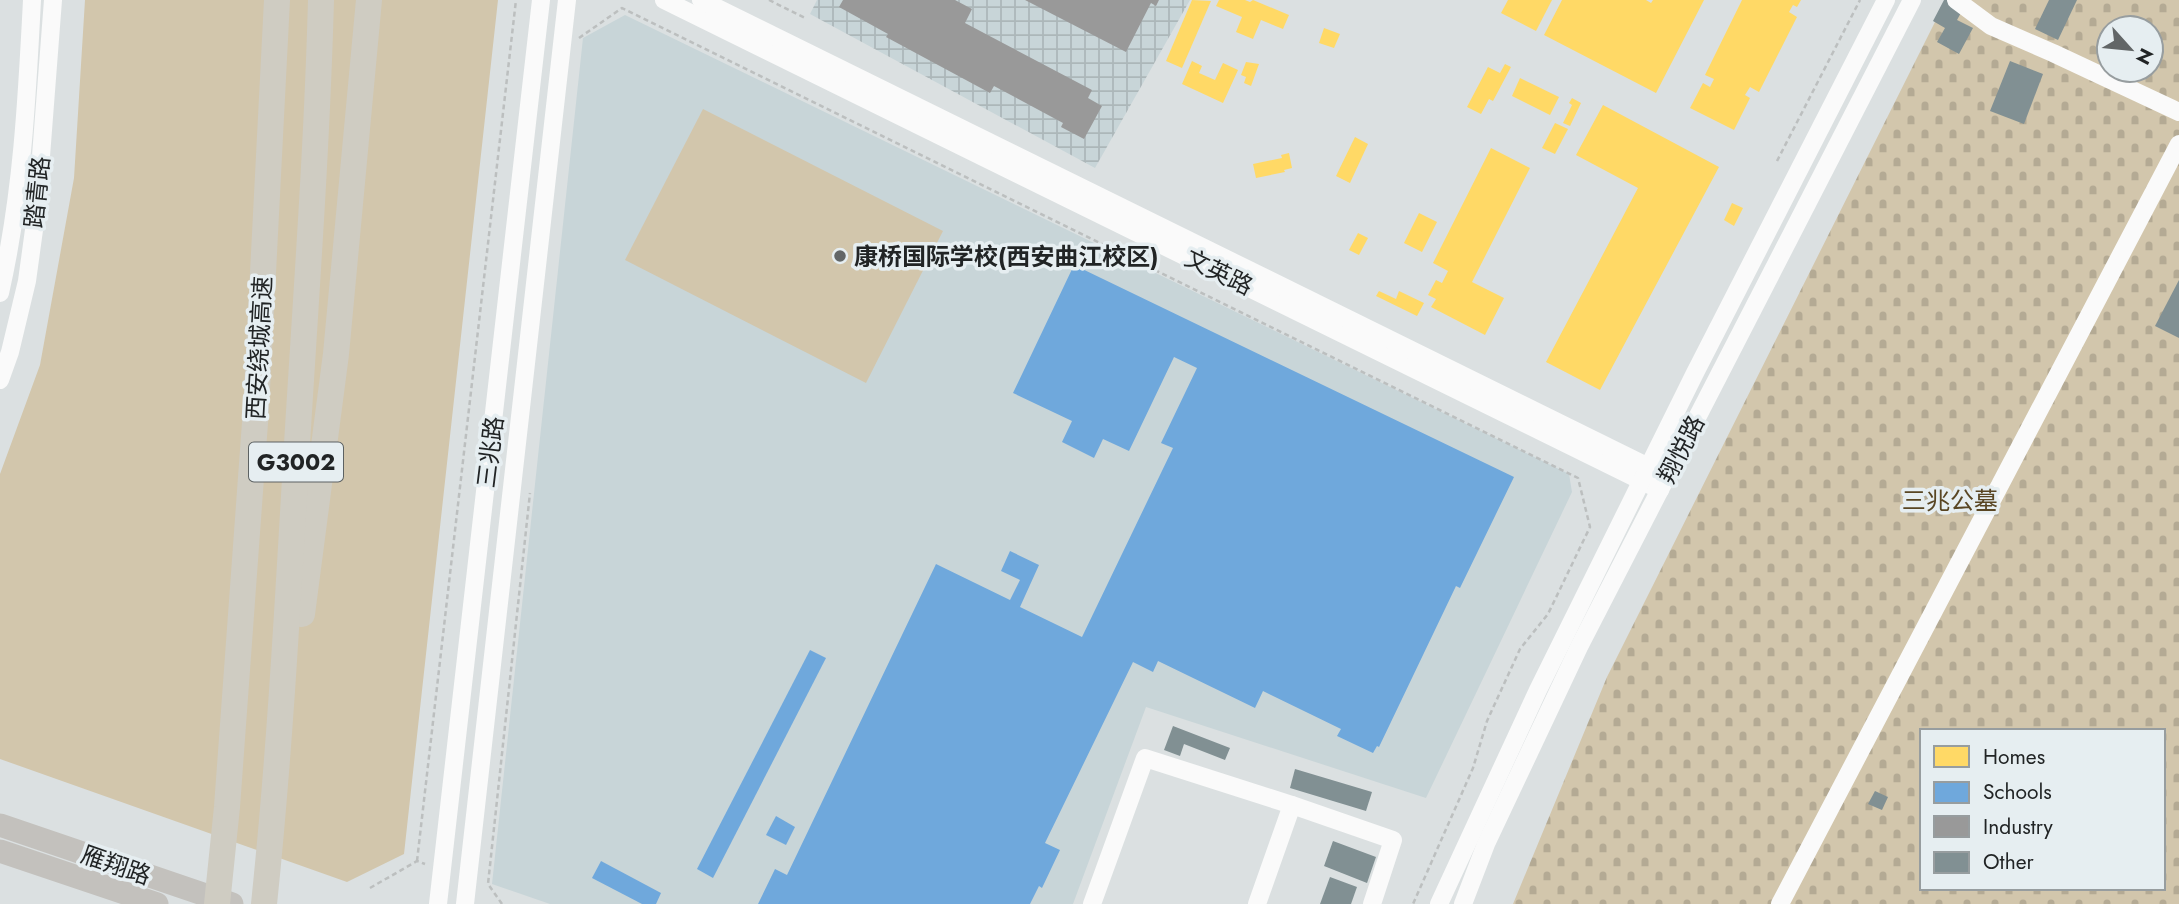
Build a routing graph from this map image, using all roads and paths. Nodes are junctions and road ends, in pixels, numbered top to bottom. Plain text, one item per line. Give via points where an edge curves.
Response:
1 (32, 0) edge
2 (53, 0) edge
3 (265, 0) edge
4 (277, 0) edge
5 (321, 0) edge
6 (369, 0) edge
7 (516, 0) edge
8 (541, 0) edge
9 (567, 0) edge
10 (664, 0) edge
11 (701, 0) edge
12 (769, 0) edge
13 (1860, 0) edge
14 (1886, 0) edge
15 (1912, 0) edge
16 (1956, 0) edge
17 (805, 18) dead end
18 (580, 37) dead end
19 (2179, 113) edge
20 (2179, 144) edge
21 (1777, 161) dead end
22 (265, 228) junction
23 (0, 293) edge
24 (0, 380) edge
25 (1645, 473) junction
26 (531, 481) dead end
27 (1663, 483) junction
28 (1292, 805) junction
29 (274, 810) junction
30 (0, 825) edge
31 (0, 851) edge
32 (417, 861) dead end
33 (157, 904) edge
34 (217, 904) edge
35 (232, 904) edge
36 (264, 904) edge
37 (438, 904) edge
38 (466, 904) edge
39 (502, 904) edge
40 (1092, 904) edge
41 (1258, 904) edge
42 (1372, 904) edge
43 (1413, 904) edge
44 (1439, 904) edge
45 (1463, 904) edge
46 (1780, 904) edge

1 - 23 street, 踏青路 via 27,116
2 - 24 street, 踏青路 via 27,281
3 - 22 highway
4 - 22 highway, 西安绕城高速 / G3002
5 - 29 highway, 西安绕城高速 / G3002
6 - 29 highway via 336,354
7 - 32 path
8 - 37 street, 三兆路
9 - 38 street, 三兆路
10 - 25 street, 文英路
11 - 25 street, 文英路
12 - 17 path
13 - 21 path
14 - 25 street, 翔悦路
15 - 27 street, 翔悦路
16 - 19 street via 1992,26
18 - 43 path via 622,8 1578,478 1590,527 1548,614 1520,649
20 - 46 street
22 - 34 highway, 西安绕城高速 / G3002 via 256,409
25 - 27 street, 文英路
25 - 44 street, 翔悦路
26 - 39 path via 488,884
27 - 45 street, 翔悦路 via 1579,647 1486,844
28 - 40 street via 1145,758
28 - 41 street
28 - 42 street via 1393,840
29 - 36 highway, 西安绕城高速 / G3002
30 - 35 main road, 雁翔路
31 - 33 main road, 雁翔路

